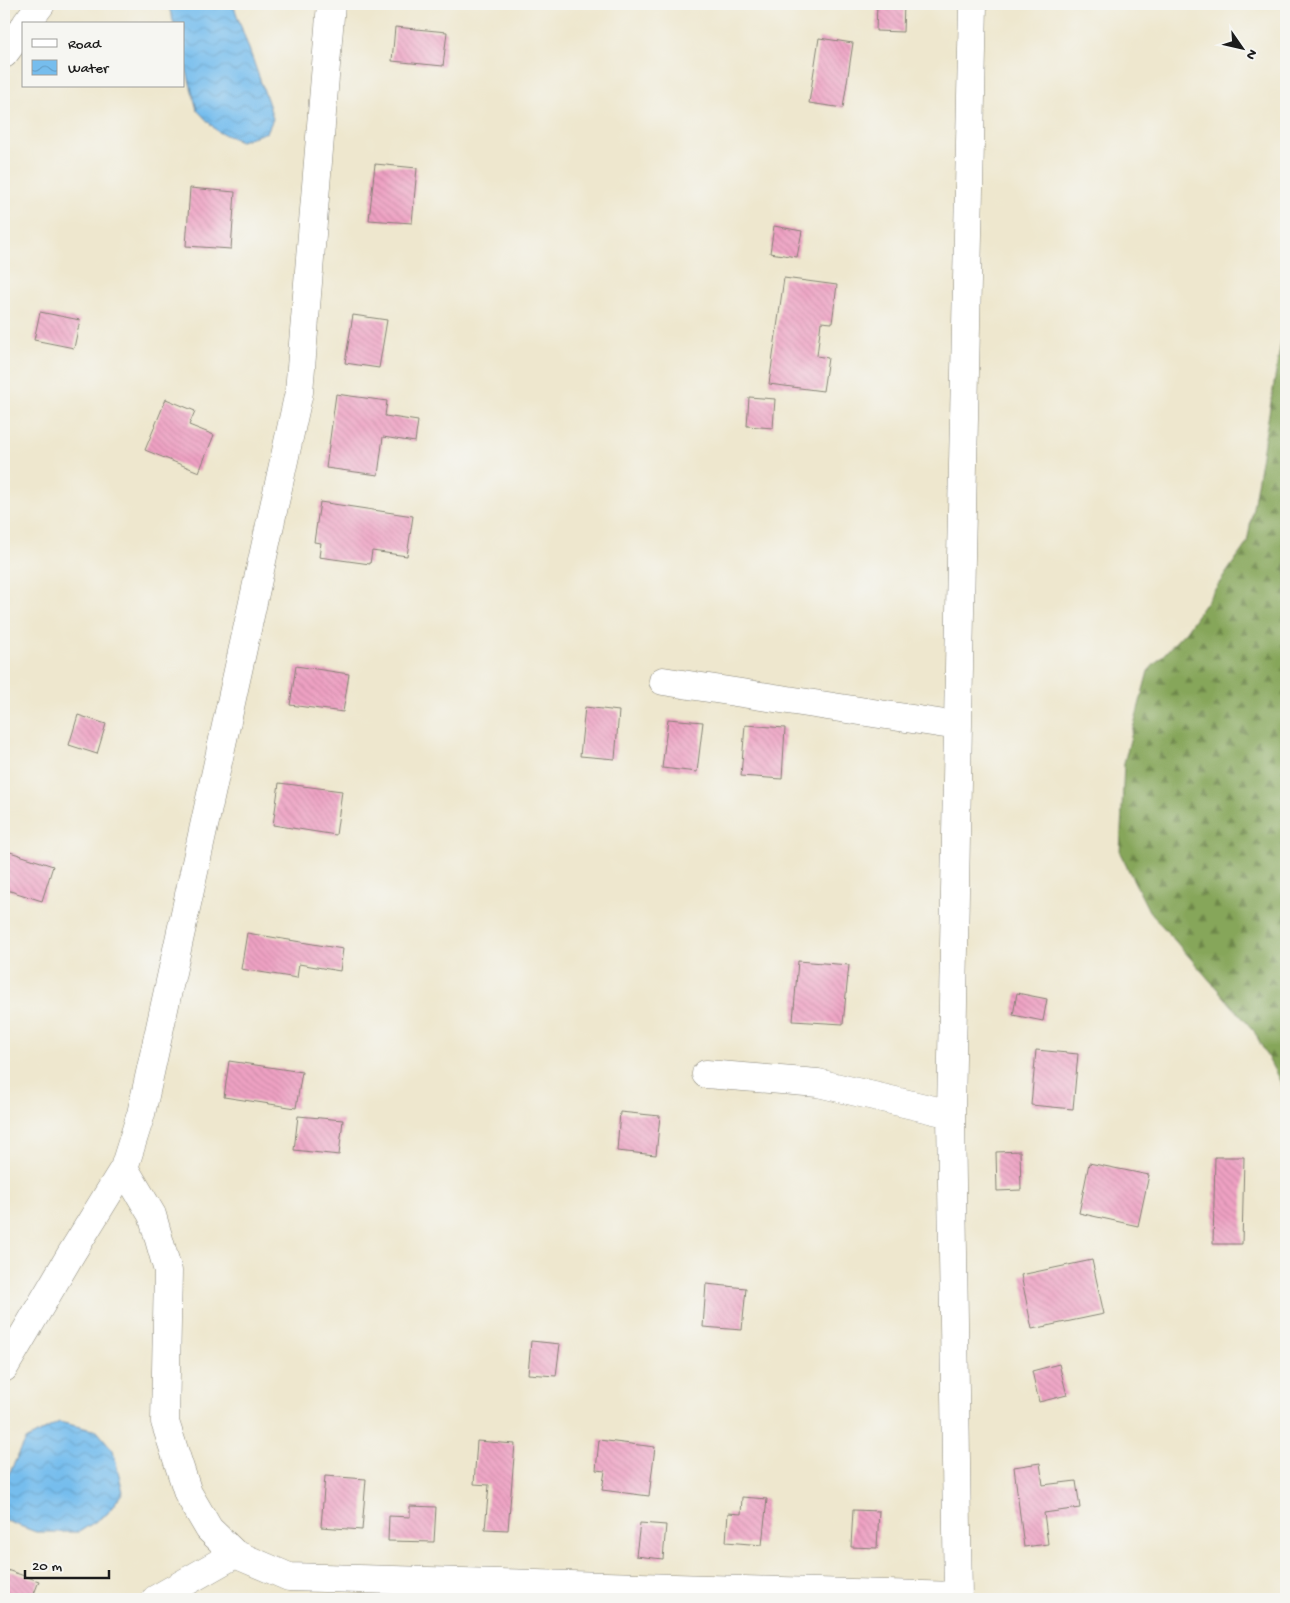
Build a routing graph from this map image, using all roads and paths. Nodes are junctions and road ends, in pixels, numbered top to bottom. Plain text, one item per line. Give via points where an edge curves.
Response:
1 (41, 4) edge
2 (331, 4) edge
3 (973, 4) edge
4 (27, 22) edge
5 (22, 29) edge
6 (4, 54) edge
7 (663, 681) dead end
8 (958, 726) junction
9 (706, 1074) dead end
10 (951, 1114) junction
11 (124, 1168) junction
12 (4, 1368) edge
13 (235, 1554) junction
14 (412, 1590) edge
15 (958, 1598) edge
16 (156, 1599) edge

1 - 4 street
2 - 11 street via 298,392 141,1114
3 - 8 street
5 - 6 street
7 - 8 street
8 - 10 street
9 - 10 street via 818,1083
10 - 15 street
11 - 12 street
11 - 13 street via 152,1215 168,1272 165,1422 188,1493 209,1529
13 - 14 street via 289,1576
13 - 16 street
14 - 15 street

